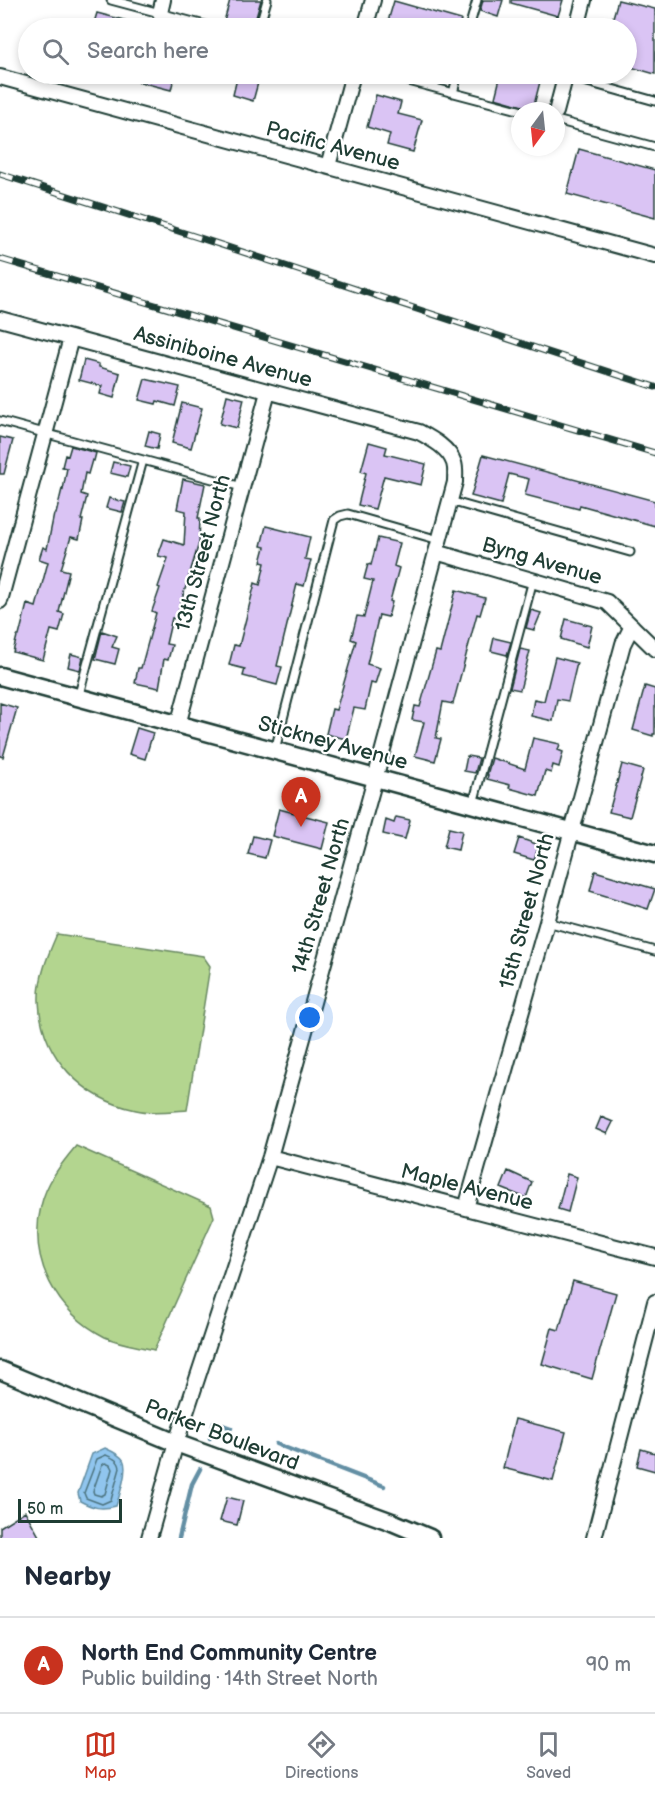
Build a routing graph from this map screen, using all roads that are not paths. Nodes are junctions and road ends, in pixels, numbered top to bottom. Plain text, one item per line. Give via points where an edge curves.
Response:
1 (111, 0) edge
2 (267, 0) edge
3 (373, 0) edge
4 (477, 0) edge
5 (584, 0) edge
6 (162, 7) edge
7 (190, 18) edge
8 (262, 18) edge
9 (368, 18) edge
10 (472, 18) edge
11 (580, 18) edge
12 (0, 77) edge
13 (18, 82) edge
14 (26, 84) edge
15 (350, 84) edge
16 (419, 84) edge
17 (455, 84) edge
18 (564, 84) edge
19 (597, 84) edge
20 (453, 93) junction
21 (655, 101) edge
22 (559, 102) edge
23 (511, 108) edge
24 (565, 122) edge
25 (655, 147) edge
26 (328, 166) junction
27 (655, 256) edge
28 (0, 319) edge
29 (71, 338) junction
30 (268, 392) junction
31 (0, 421) edge
32 (45, 433) junction
33 (433, 440) joint
34 (143, 460) junction
35 (242, 487) junction
36 (450, 501) junction
37 (437, 546) junction
38 (630, 552) dead end
39 (533, 580) junction
40 (0, 601) edge
41 (632, 626) junction
42 (655, 649) edge
43 (0, 676) edge
44 (78, 698) junction
45 (178, 725) junction
46 (275, 750) junction
47 (375, 778) junction
48 (473, 804) junction
49 (571, 831) junction
50 (655, 854) edge
51 (547, 922) junction
52 (655, 951) edge
53 (270, 1157) junction
54 (466, 1208) junction
55 (655, 1257) edge
56 (655, 1302) edge
57 (0, 1370) edge
58 (176, 1443) junction
59 (149, 1538) edge
60 (430, 1538) edge
61 (594, 1538) edge

1 - 6 lane
2 - 8 lane
3 - 9 street
4 - 10 lane
5 - 11 street
6 - 7 lane
12 - 13 street, Pacific Avenue
14 - 26 street, Pacific Avenue
15 - 26 street
16 - 20 lane
17 - 20 lane
18 - 22 street
19 - 21 lane
20 - 23 lane
24 - 25 lane
26 - 27 street, Pacific Avenue
28 - 29 street, Assiniboine Avenue
29 - 30 street, Assiniboine Avenue
29 - 32 street
30 - 33 street, Assiniboine Avenue via 419,432
30 - 35 street, 13th Street North
31 - 32 lane
32 - 34 lane
32 - 40 street
33 - 36 street, 14th Street North via 447,451 454,464
34 - 35 lane
34 - 44 lane
35 - 45 street, 13th Street North
36 - 37 street, 14th Street North
36 - 38 lane
37 - 39 street, Byng Avenue
37 - 46 lane via 348,514 334,520
37 - 47 street, 14th Street North
39 - 41 street, Byng Avenue via 608,602
39 - 48 lane
41 - 42 street, Byng Avenue
41 - 49 street, 15th Street North via 623,644
43 - 44 street, Stickney Avenue
44 - 45 street, Stickney Avenue
45 - 46 street, Stickney Avenue
46 - 47 street, Stickney Avenue
47 - 48 street, Stickney Avenue
47 - 53 street, 14th Street North
48 - 49 street, Stickney Avenue
49 - 50 street, Stickney Avenue
49 - 51 street, 15th Street North
51 - 52 lane
51 - 54 street, 15th Street North
53 - 54 street, Maple Avenue
53 - 58 street, 14th Street North
54 - 55 street, Maple Avenue
56 - 61 street
57 - 58 street, Parker Boulevard
58 - 59 street, 14th Street North
58 - 60 street, Parker Boulevard

